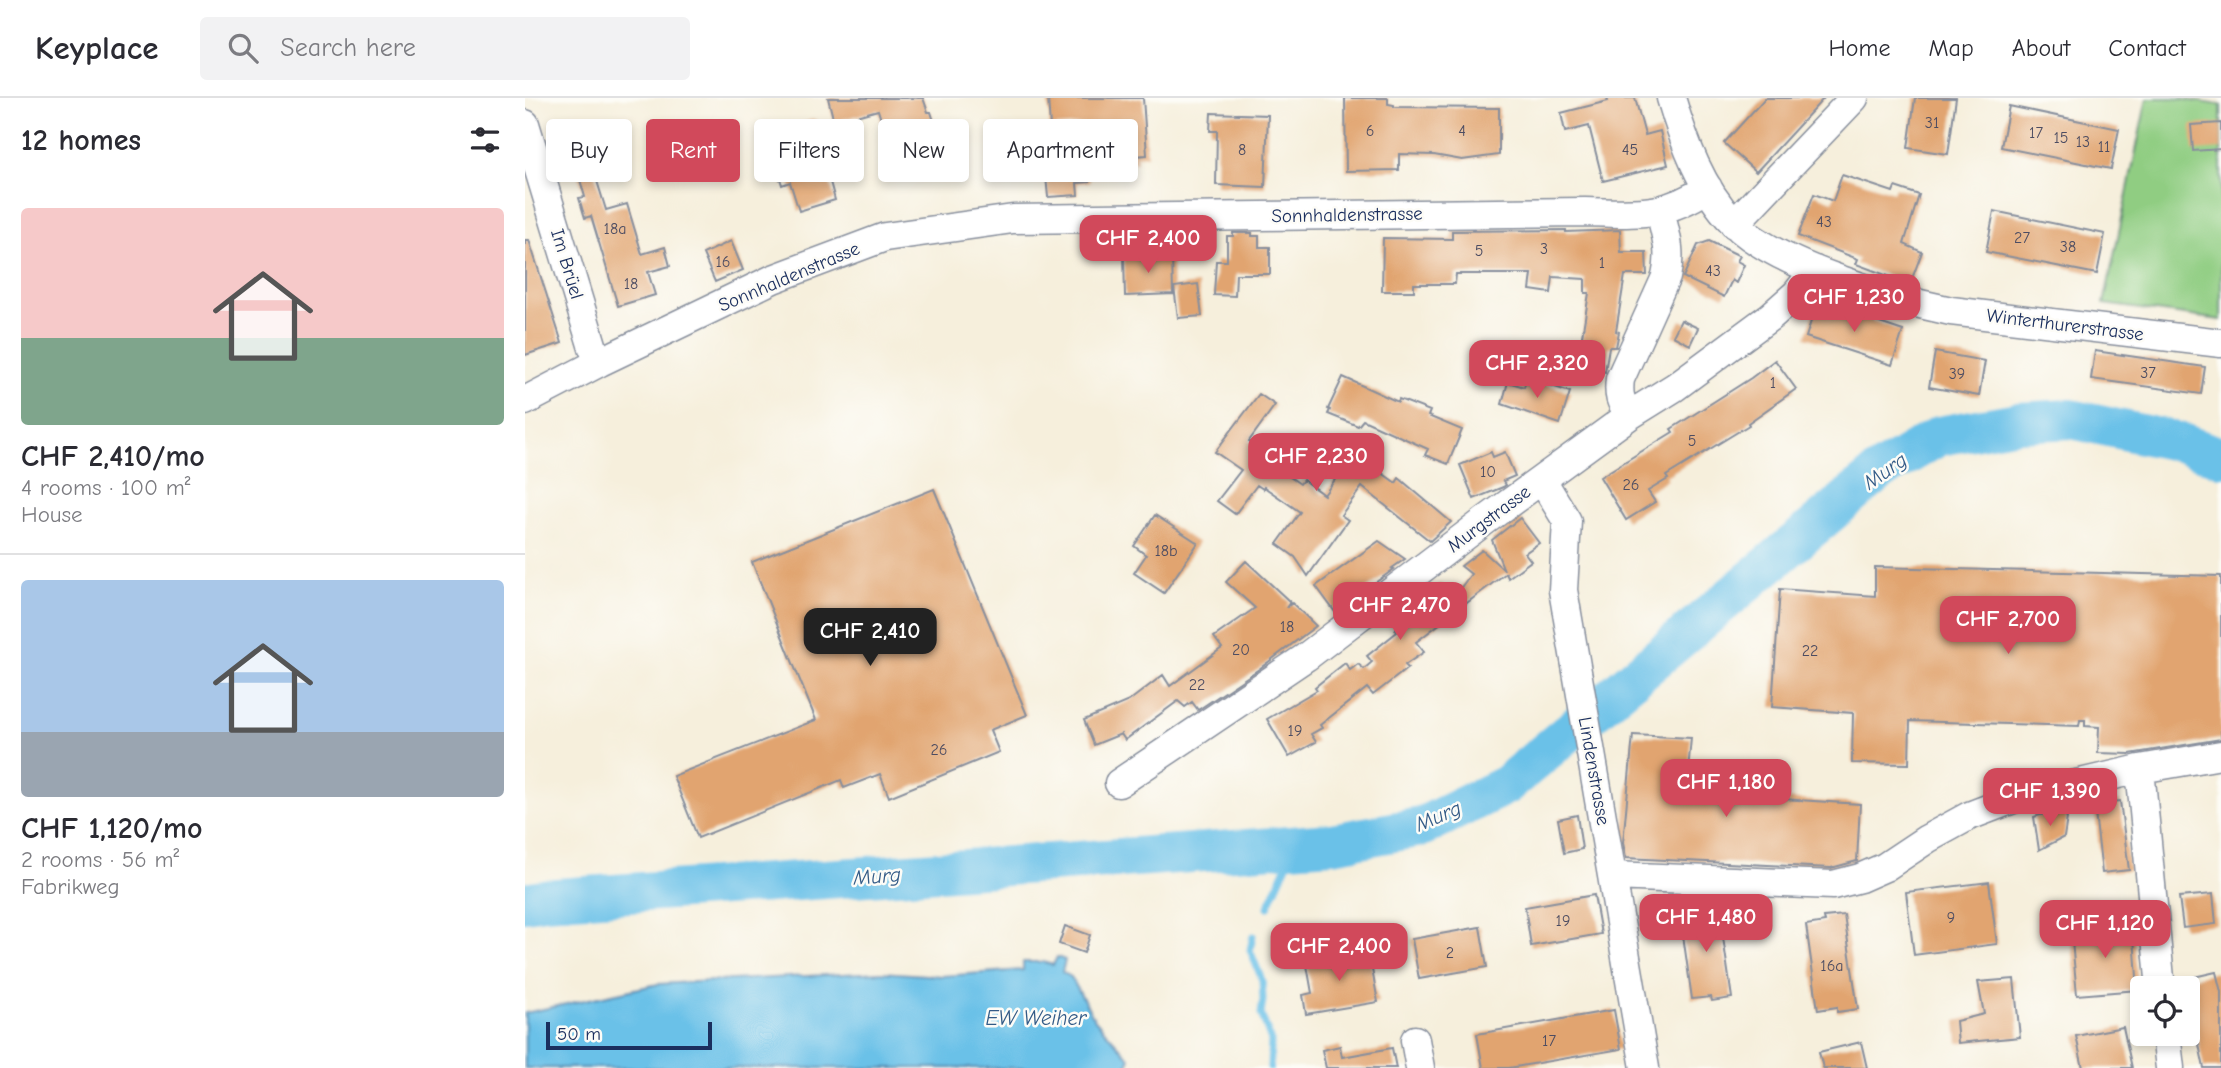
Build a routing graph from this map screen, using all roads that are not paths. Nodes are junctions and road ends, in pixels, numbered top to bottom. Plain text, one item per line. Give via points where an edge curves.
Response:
1 (1671, 98) edge
2 (1854, 98) edge
3 (525, 124) edge
4 (1708, 188) junction
5 (1660, 211) junction
6 (1734, 223) junction
7 (1815, 270) junction
8 (2221, 343) edge
9 (600, 362) junction
10 (525, 401) edge
11 (1630, 415) junction
12 (1542, 480) junction
13 (2221, 755) edge
14 (2140, 769) junction
15 (1119, 783) dead end
16 (1613, 876) junction
17 (2160, 976) edge
18 (1415, 1040) dead end
19 (2167, 1046) edge
20 (1420, 1068) edge
21 (1645, 1068) edge
22 (2170, 1068) edge

1 - 4 street, Winterthurerstrasse
2 - 6 street
3 - 9 street, Im Brüel
4 - 5 street
4 - 6 street, Winterthurerstrasse
5 - 9 street, Sonnhaldenstrasse via 1013,219 885,237 773,279
5 - 11 street via 1670,248 1669,265 1620,379 1618,393
6 - 7 street, Winterthurerstrasse via 1778,253
7 - 8 street, Winterthurerstrasse via 1951,312
7 - 11 street, Murgstrasse via 1771,316
9 - 10 street, Sonnhaldenstrasse
11 - 12 street, Murgstrasse
12 - 15 street, Murgstrasse via 1306,657
12 - 16 street, Lindenstrasse via 1567,521 1563,590
13 - 14 street
14 - 16 street via 2004,802 1969,816 1885,867 1833,885
14 - 17 street
16 - 21 street, Lindenstrasse
18 - 20 street
19 - 22 street

